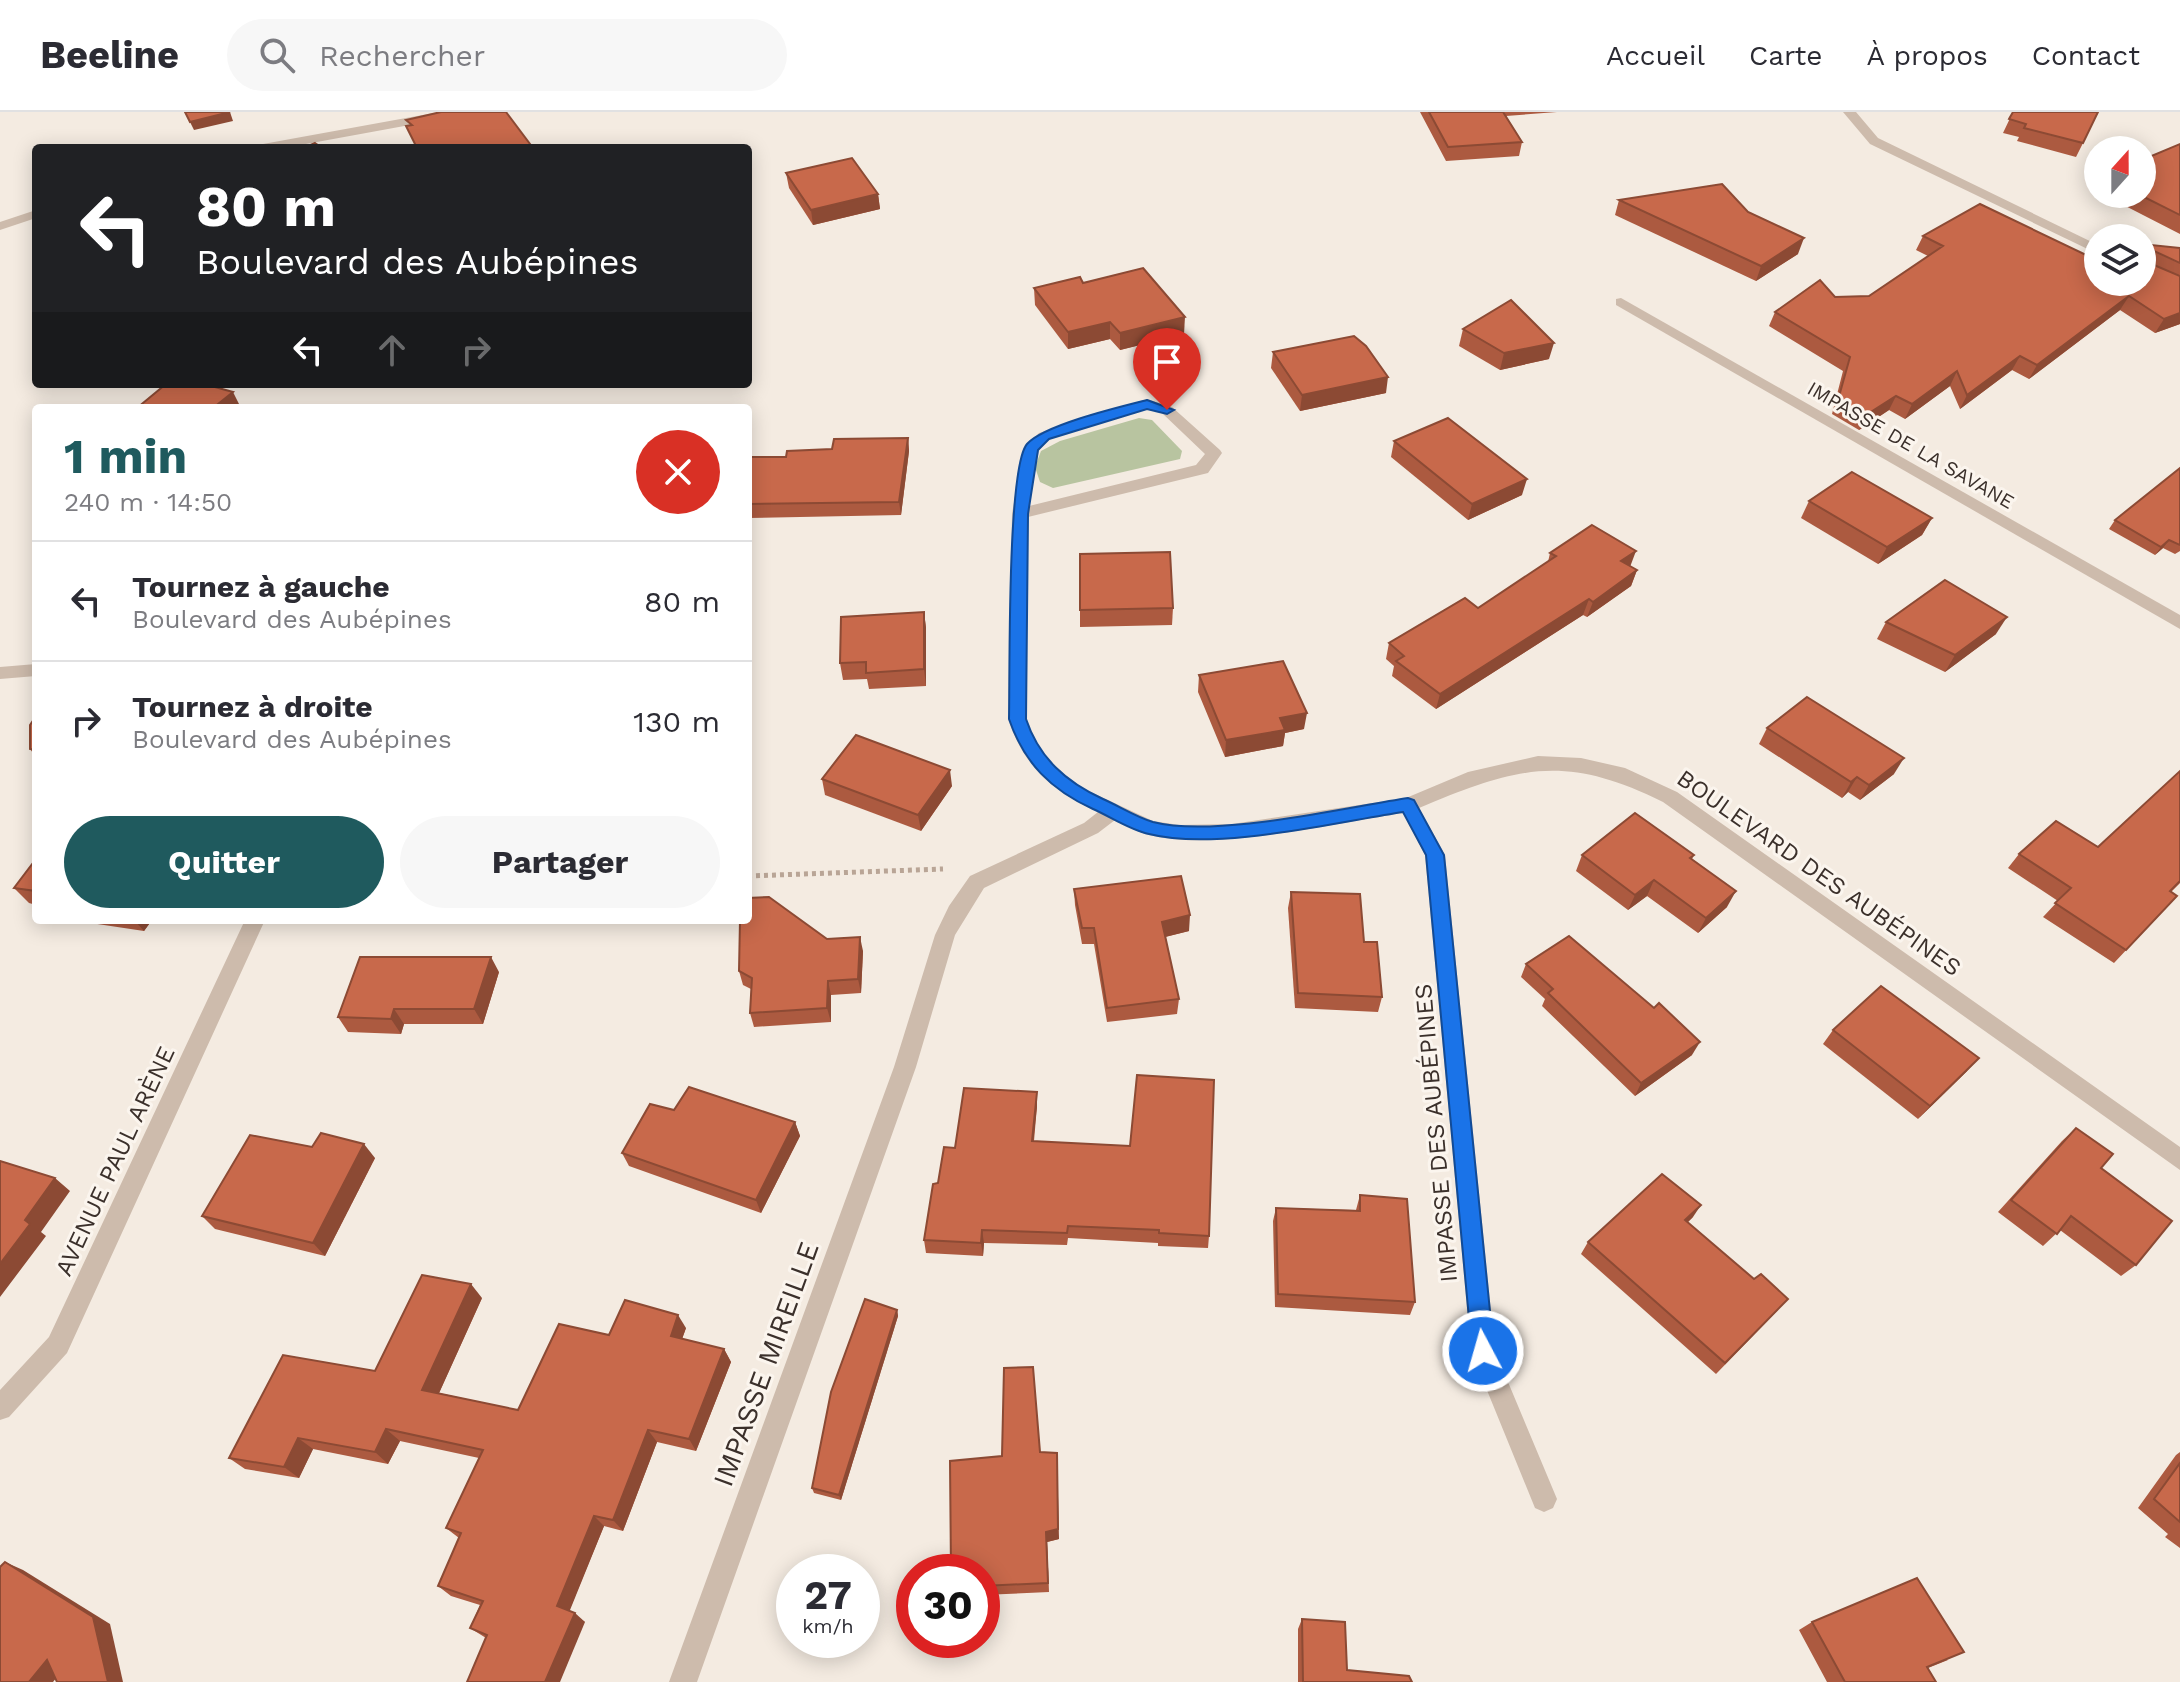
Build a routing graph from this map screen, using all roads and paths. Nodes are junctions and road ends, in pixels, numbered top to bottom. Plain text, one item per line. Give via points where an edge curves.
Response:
1 (459, 112) edge
2 (1849, 112) edge
3 (285, 144) edge
4 (32, 215) edge
5 (0, 226) edge
6 (2084, 243) edge
7 (1621, 302) dead end
8 (1020, 514) junction
9 (2180, 623) edge
10 (32, 670) edge
11 (0, 673) edge
12 (1408, 805) junction
13 (1111, 812) junction
14 (752, 876) edge
15 (977, 882) junction
16 (253, 924) edge
17 (2180, 1160) edge
18 (0, 1408) edge
19 (1544, 1499) dead end
20 (683, 1682) edge

1 - 3 street
2 - 6 street via 1874,141
4 - 5 street
7 - 9 street, IMPASSE DE LA SAVANE
8 - 8 street, BOULEVARD DES AUBÉPINES via 1202,469 1214,453 1167,410 1147,404 1044,436 1031,449
8 - 13 street, BOULEVARD DES AUBÉPINES via 1017,719 1026,744 1047,771
10 - 11 street
12 - 13 street, BOULEVARD DES AUBÉPINES via 1232,831 1150,828
12 - 17 street, BOULEVARD DES AUBÉPINES via 1475,777 1538,763 1625,775 1670,797
12 - 19 street, IMPASSE DES AUBÉPINES via 1435,855 1483,1351
13 - 15 street via 1091,828
14 - 15 path via 956,868
15 - 20 street, IMPASSE MIREILLE via 945,935 905,1067
16 - 18 street, AVENUE PAUL ARÈNE via 58,1345

